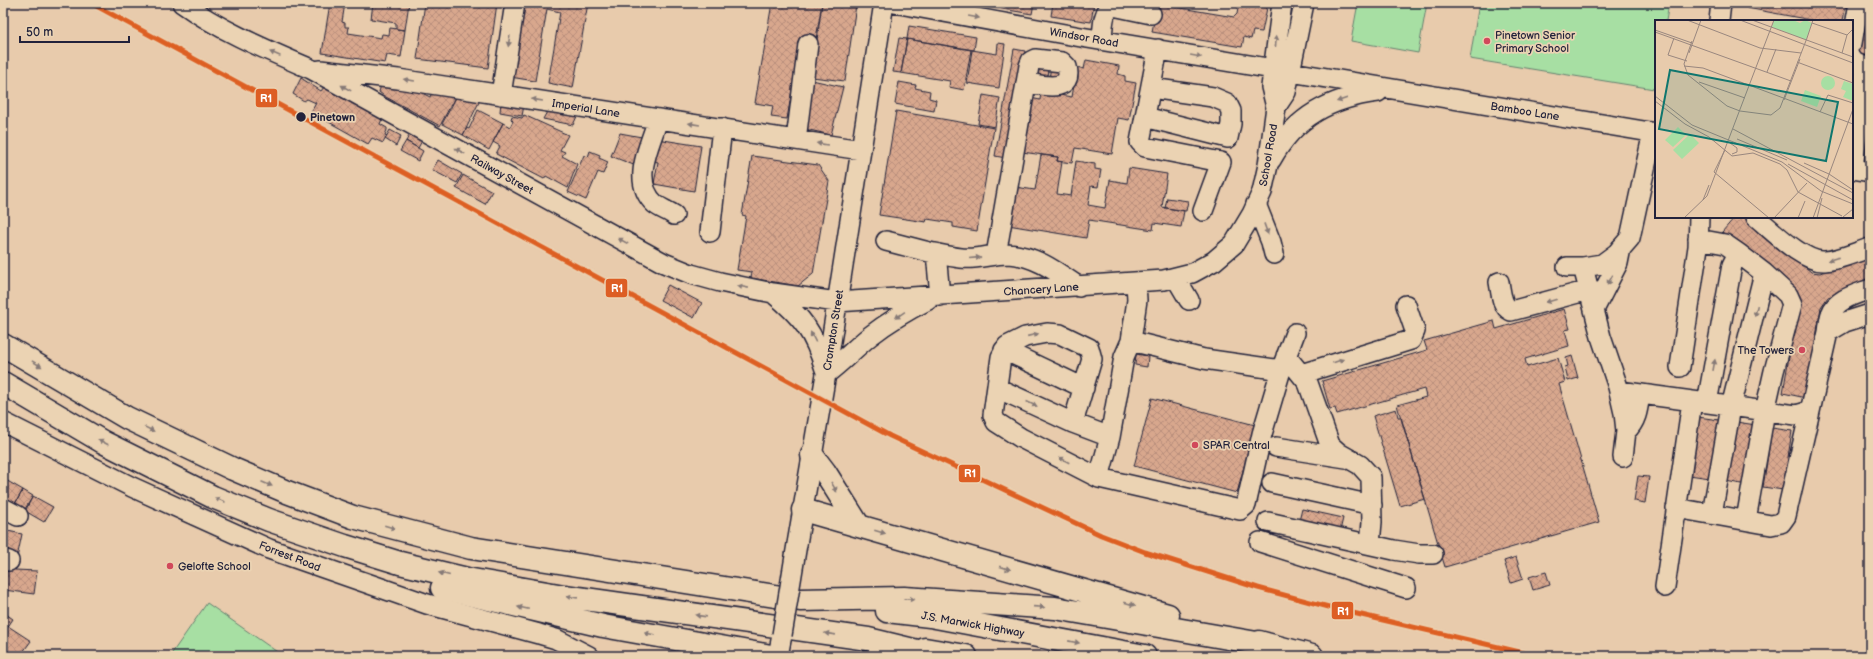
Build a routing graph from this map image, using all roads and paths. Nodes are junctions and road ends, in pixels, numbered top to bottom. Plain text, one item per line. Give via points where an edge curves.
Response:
1 (182, 3) edge
2 (515, 3) edge
3 (884, 3) edge
4 (894, 3) edge
5 (1282, 3) edge
6 (1304, 3) edge
7 (1721, 3) edge
8 (1151, 14) dead end
9 (1862, 16) edge
10 (1718, 20) edge
11 (1102, 40) junction
12 (1853, 40) edge
13 (808, 44) dead end
14 (1158, 49) junction
15 (1853, 60) edge
16 (311, 69) junction
17 (1282, 71) junction
18 (1867, 72) edge
19 (1026, 83) dead end
20 (1151, 88) junction
21 (1394, 90) junction
22 (501, 95) junction
23 (1144, 117) junction
24 (658, 119) junction
25 (722, 128) junction
26 (1864, 129) edge
27 (1654, 133) edge
28 (1228, 138) junction
29 (796, 140) junction
30 (861, 150) junction
31 (1221, 162) junction
32 (1268, 165) junction
33 (1858, 170) edge
34 (1256, 204) junction
35 (1203, 211) dead end
36 (674, 215) dead end
37 (1699, 218) edge
38 (1757, 218) edge
39 (710, 232) dead end
40 (1698, 239) junction
41 (886, 241) dead end
42 (1234, 244) joint
43 (1621, 248) junction
44 (1870, 248) edge
45 (1738, 252) junction
46 (936, 253) junction
47 (1274, 254) dead end
48 (996, 255) junction
49 (1764, 273) junction
50 (1176, 278) junction
51 (1136, 282) junction
52 (1499, 282) dead end
53 (1079, 287) junction
54 (1870, 289) edge
55 (1589, 290) junction
56 (773, 293) junction
57 (937, 296) junction
58 (1190, 300) dead end
59 (837, 302) junction
60 (1406, 305) dead end
61 (1594, 310) junction
62 (1870, 314) edge
63 (1828, 332) junction
64 (1295, 333) dead end
65 (1131, 341) junction
66 (3, 344) edge
67 (1004, 350) junction
68 (1284, 363) junction
69 (1680, 367) dead end
70 (1301, 374) junction
71 (825, 379) junction
72 (3, 383) edge
73 (997, 388) junction
74 (1084, 388) junction
75 (1618, 391) junction
76 (1640, 394) junction
77 (1700, 402) junction
78 (1811, 406) junction
79 (1731, 407) junction
80 (1765, 411) junction
81 (3, 422) edge
82 (1073, 423) junction
83 (1626, 431) junction
84 (1110, 437) junction
85 (813, 447) junction
86 (1276, 447) dead end
87 (1624, 457) dead end
88 (1349, 459) junction
89 (1099, 478) junction
90 (1272, 483) dead end
91 (1372, 505) junction
92 (1676, 508) junction
93 (803, 510) junction
94 (1712, 514) junction
95 (269, 520) junction
96 (1746, 520) junction
97 (1268, 522) dead end
98 (860, 526) junction
99 (1308, 530) junction
100 (1260, 542) dead end
101 (1370, 544) junction
102 (1433, 554) dead end
103 (1302, 556) junction
104 (1664, 587) dead end
105 (1406, 588) dead end
106 (800, 600) junction
107 (868, 639) junction
108 (1274, 646) junction
109 (589, 656) edge
110 (771, 656) edge
111 (778, 656) edge
112 (938, 656) edge
113 (966, 656) edge
114 (1145, 656) edge
115 (1312, 656) edge

16 -> 1 street, Railway Street via 266,50
2 -> 22 street
3 - 30 street, Crompton Street
4 -> 11 street, Windsor Road
17 -> 5 street, School Road
6 - 17 street, School Road
7 - 10 street
8 - 11 street via 1113,6 1106,12
9 - 12 street
11 - 14 street, Windsor Road
13 - 29 street
14 -> 17 street, Windsor Road
14 - 20 street
15 - 18 street
22 -> 16 street, Imperial Lane
56 -> 16 street, Railway Street via 698,276 664,263
17 - 21 street, Bamboo Lane
17 - 32 street, School Road via 1271,87 1276,107
18 - 26 street
19 - 48 street
20 - 23 street
20 - 28 street via 1214,97 1227,103 1231,110
21 - 27 street, Bamboo Lane
21 -> 32 street, Bamboo Lane via 1348,98 1309,115 1292,129
24 -> 22 street, Imperial Lane
23 - 28 street
23 - 31 street via 1140,138 1145,147
25 -> 24 street, Imperial Lane
24 - 36 street via 643,168 643,183 648,196 656,205
25 - 29 street, Imperial Lane
25 - 39 street
26 - 33 street
27 - 43 street via 1630,238
28 - 31 street
30 -> 29 street, Imperial Lane
30 - 59 street, Crompton Street
31 - 35 street
32 - 34 street, School Road
34 - 42 street, School Road
34 -> 47 street
37 - 40 street
44 -> 38 street via 1829,261 1816,260 1800,253
40 - 45 street via 1725,244
40 - 69 street
41 - 46 street
42 - 50 street, Chancery Lane via 1214,261 1192,274
43 - 55 street via 1602,264 1575,267
43 -> 61 street via 1618,263
45 - 49 street
77 -> 45 street via 1732,265
46 -> 48 street via 963,259
46 - 57 street
48 - 53 street via 1008,254 1036,260
49 -> 79 street
49 - 80 street via 1788,295 1792,304
50 - 51 street, Chancery Lane
50 - 58 street
51 - 53 street, Chancery Lane
51 - 65 street via 1137,300
55 -> 52 street via 1511,311 1503,303
53 - 57 street, Chancery Lane
54 - 63 street via 1845,299 1834,308
55 - 61 street
56 - 59 street, Railway Street
71 -> 56 street via 813,335 797,313
57 - 59 street, Chancery Lane
57 -> 71 street via 907,310 871,335
59 - 71 street, Crompton Street
70 -> 60 street via 1411,340 1415,331
61 - 75 street
62 - 63 street via 1845,322
63 - 78 street
64 - 68 street
65 - 68 street via 1204,359
65 - 84 street via 1124,357
66 -> 106 highway via 134,421 233,470 353,517 470,548
67 - 73 street
67 - 74 street
67 -> 74 street via 1012,342 1031,335 1047,333 1060,334 1086,345 1091,351 1092,359
68 - 70 street
68 - 89 street via 1262,434 1246,505 1242,509 1237,510
70 - 88 street via 1308,383 1328,440 1334,449
71 - 85 street, Crompton Street
95 -> 72 highway via 213,497 102,442
73 -> 82 street
89 -> 73 street via 998,425 993,415
74 - 82 street
75 - 76 street
75 - 83 street
76 - 77 street
76 - 83 street via 1636,417
77 - 79 street
77 - 92 street
78 - 80 street via 1806,412 1796,416
78 - 96 street via 1784,521 1777,524
79 - 80 street
79 - 94 street
80 - 96 street
81 - 109 street, Forrest Road via 132,487 269,549 427,604 545,636
82 - 84 street
83 - 87 street
84 - 89 street
85 - 93 street, Crompton Street
85 -> 98 highway via 825,472
86 - 88 street
88 - 91 street via 1360,465 1371,477
90 - 91 street
91 - 101 street
92 - 94 street
92 - 104 street
93 - 98 highway
93 - 111 street, Crompton Street, bridge
94 - 96 street
107 -> 95 highway via 564,596 467,579 400,563
110 -> 95 highway via 603,626 419,583 310,544
97 - 99 street
98 -> 108 highway
99 - 101 street
99 - 103 street
100 - 103 street
101 - 102 street via 1412,553
103 - 105 street
106 -> 108 highway via 904,598 1055,608
106 -> 114 highway, J.S. Marwick Highway via 930,616
107 - 112 highway
107 - 113 highway
108 - 115 highway

